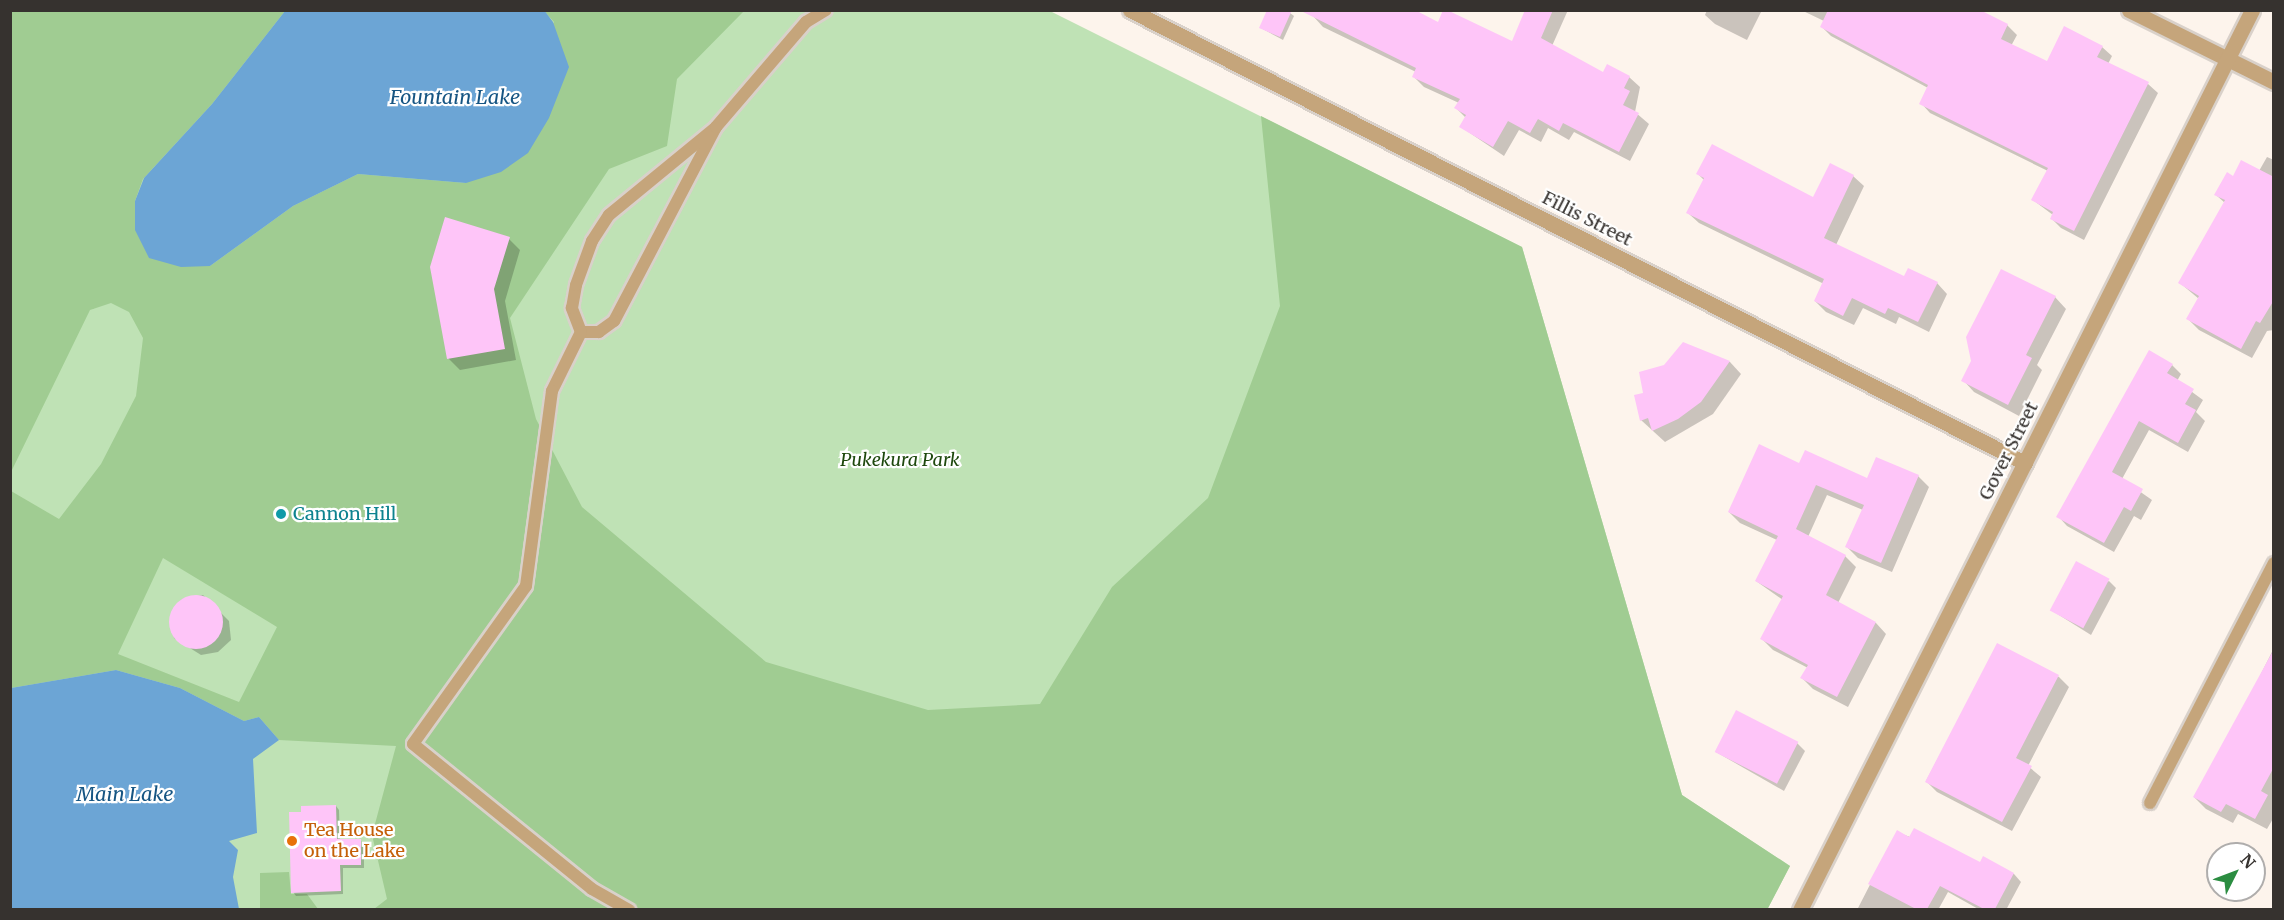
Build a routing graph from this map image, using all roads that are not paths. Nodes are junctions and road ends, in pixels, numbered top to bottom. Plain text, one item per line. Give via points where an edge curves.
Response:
1 (826, 10) edge
2 (1130, 10) edge
3 (2129, 10) edge
4 (2252, 10) edge
5 (2228, 59) junction
6 (2274, 82) edge
7 (716, 127) junction
8 (581, 332) junction
9 (2025, 463) junction
10 (2274, 563) edge
11 (2150, 803) dead end
12 (628, 909) edge
13 (1800, 909) edge

1 - 7 lane via 806,22
2 - 9 street, Fillis Street
3 - 5 street
4 - 5 street, Gover Street
5 - 6 street
5 - 9 street, Gover Street
7 - 8 lane via 614,321 599,332
7 - 8 lane via 609,215 592,241 576,285 572,308
8 - 12 lane via 552,391 526,586 412,744 592,889
9 - 13 street, Gover Street
10 - 11 lane

